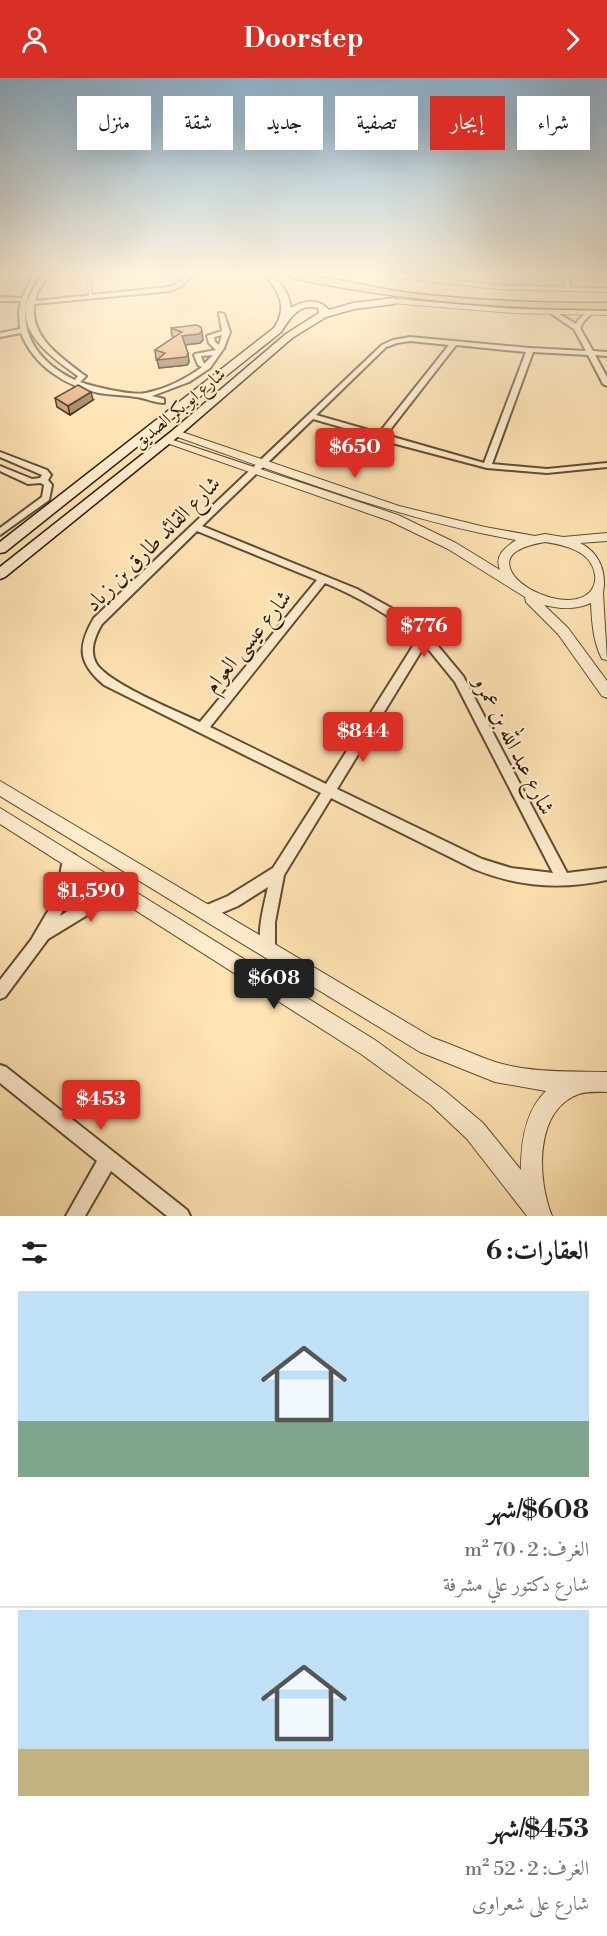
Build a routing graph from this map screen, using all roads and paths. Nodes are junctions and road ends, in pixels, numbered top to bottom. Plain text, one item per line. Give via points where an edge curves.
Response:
1 (20, 328) edge
2 (32, 328) edge
3 (226, 328) edge
4 (279, 328) edge
5 (303, 328) edge
6 (577, 328) edge
7 (227, 332) junction
8 (0, 335) edge
9 (22, 335) junction
10 (35, 335) junction
11 (453, 344) junction
12 (530, 350) junction
13 (219, 351) junction
14 (588, 353) junction
15 (607, 354) edge
16 (208, 367) junction
17 (76, 383) junction
18 (607, 384) edge
19 (144, 395) junction
20 (161, 401) dead end
21 (311, 416) junction
22 (176, 433) junction
23 (380, 437) junction
24 (166, 441) junction
25 (0, 454) edge
26 (607, 465) edge
27 (487, 466) junction
28 (258, 467) junction
29 (0, 468) edge
30 (42, 475) junction
31 (195, 527) junction
32 (607, 537) edge
33 (531, 538) junction
34 (561, 540) junction
35 (4, 541) edge
36 (32, 549) junction
37 (0, 574) edge
38 (323, 579) junction
39 (510, 582) junction
40 (602, 586) edge
41 (521, 592) junction
42 (423, 638) junction
43 (607, 655) edge
44 (607, 692) edge
45 (202, 728) junction
46 (0, 788) edge
47 (328, 791) junction
48 (0, 815) edge
49 (70, 859) junction
50 (278, 873) junction
51 (607, 874) edge
52 (564, 881) junction
53 (121, 891) junction
54 (172, 891) junction
55 (207, 912) junction
56 (157, 914) junction
57 (47, 932) junction
58 (268, 949) junction
59 (0, 992) edge
60 (0, 1073) edge
61 (607, 1082) edge
62 (580, 1083) junction
63 (108, 1159) junction
64 (75, 1216) edge
65 (181, 1216) edge
66 (541, 1216) edge

1 - 9 street
2 - 10 street
3 - 7 street
4 - 35 main road, شارع ابو بكر الصديق
5 - 22 main road, شارع ابو بكر الصديق via 278,344
6 - 14 street
7 - 13 street
7 - 13 street via 210,336
8 - 9 street
9 - 10 street via 30,339
9 - 17 street via 45,364
10 - 17 street via 60,362 82,376
11 - 12 street, شارع القائد طارق بن زياد
11 - 21 street, شارع القائد طارق بن زياد via 410,339 384,346
11 - 23 street
12 - 14 street, شارع القائد طارق بن زياد
12 - 27 street
13 - 16 street
13 - 16 street via 197,355 201,365
14 - 15 street, شارع القائد طارق بن زياد
14 - 18 street
16 - 19 street via 188,381
17 - 19 street via 105,392
19 - 20 street
21 - 23 street
21 - 28 street, شارع القائد طارق بن زياد
22 - 24 main road, شارع ابو بكر الصديق
22 - 28 street
23 - 27 street
24 - 28 street
24 - 36 main road, شارع ابو بكر الصديق
25 - 30 street
26 - 27 street via 547,471
28 - 31 street, شارع القائد طارق بن زياد
28 - 33 street via 429,519
28 - 39 street via 403,523 452,546
29 - 30 street via 35,482
30 - 35 street via 48,485 46,498
31 - 38 street, شارع عبد الله بن عمرو
31 - 45 street, شارع القائد طارق بن زياد via 98,621 87,642 87,654 91,665 108,682
32 - 34 street
33 - 34 street
33 - 39 street via 508,550 504,570
34 - 40 street via 588,553 598,563 603,574
35 - 36 main road
36 - 37 main road, شارع ابو بكر الصديق
38 - 42 street, شارع عبد الله بن عمرو via 370,599
38 - 45 street, شارع عيسى العوام
39 - 41 street
40 - 41 street via 586,601 571,604 537,600
40 - 43 street via 599,632
41 - 44 street via 563,631
42 - 47 street
42 - 52 street, شارع عبد الله بن عمرو via 459,679
45 - 47 street, شارع القائد طارق بن زياد
46 - 54 street
47 - 50 street
47 - 52 street, شارع القائد طارق بن زياد via 479,865 521,877
48 - 49 street
49 - 53 street
49 - 57 street via 63,895
50 - 55 street
50 - 58 street via 271,896
51 - 52 street, شارع القائد طارق بن زياد
53 - 56 street
53 - 57 street
54 - 55 street
54 - 56 street
55 - 58 street
56 - 66 street via 368,1047 438,1098 475,1131
57 - 59 street
58 - 62 street via 427,1045 495,1072
60 - 63 street
61 - 62 street
62 - 66 street via 557,1095 540,1116 531,1145 531,1180
63 - 64 street
63 - 65 street

